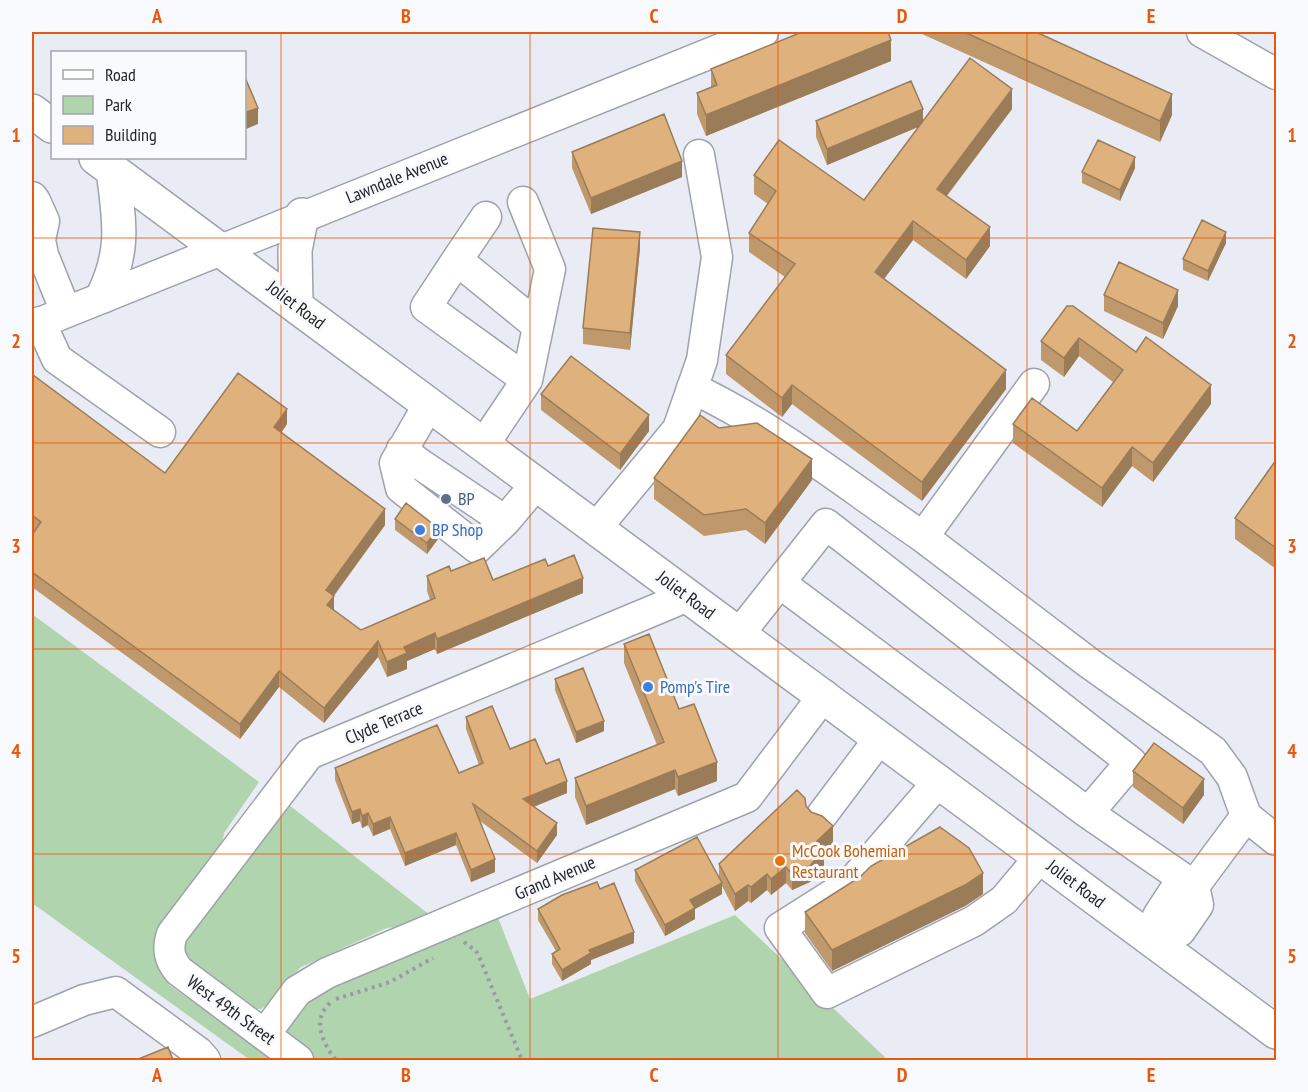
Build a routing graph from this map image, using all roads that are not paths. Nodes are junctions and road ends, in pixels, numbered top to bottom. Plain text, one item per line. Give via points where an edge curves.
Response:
1 (763, 32) edge
2 (1202, 32) edge
3 (1276, 74) edge
4 (32, 111) edge
5 (51, 125) edge
6 (699, 155) dead end
7 (104, 164) edge
8 (32, 197) edge
9 (523, 202) dead end
10 (303, 216) junction
11 (486, 217) dead end
12 (220, 249) junction
13 (457, 260) junction
14 (39, 268) edge
15 (103, 296) junction
16 (296, 305) junction
17 (46, 320) edge
18 (538, 326) junction
19 (527, 380) junction
20 (1034, 384) dead end
21 (692, 388) junction
22 (429, 404) junction
23 (160, 432) dead end
24 (484, 444) junction
25 (537, 483) junction
26 (597, 528) junction
27 (923, 537) junction
28 (780, 583) junction
29 (688, 596) junction
30 (739, 634) junction
31 (824, 695) junction
32 (880, 738) junction
33 (939, 781) junction
34 (1088, 813) junction
35 (822, 815) edge
36 (1246, 816) junction
37 (1276, 840) edge
38 (1040, 857) junction
39 (1194, 886) junction
40 (1161, 936) junction
41 (169, 954) joint
42 (32, 1022) edge
43 (1276, 1032) edge
44 (265, 1034) junction
45 (205, 1060) edge
46 (298, 1060) edge

1 - 10 street, Lawndale Avenue
2 - 3 street
4 - 5 main road
6 - 21 street via 717,257 702,360
7 - 12 main road, Joliet Road
7 - 15 main road via 121,234
8 - 14 street via 44,222
9 - 18 street via 550,269
10 - 12 street, Lawndale Avenue
10 - 16 main road via 295,250
11 - 13 street
12 - 15 street, Lawndale Avenue
12 - 16 main road, Joliet Road
13 - 18 street
13 - 19 street via 426,307
14 - 17 street
15 - 17 street, Lawndale Avenue
16 - 22 main road, Joliet Road
17 - 23 street via 57,359
18 - 19 street
19 - 24 street
20 - 27 street
21 - 26 street via 678,429
21 - 27 street via 770,431
22 - 24 main road, Joliet Road
22 - 25 street via 395,463 401,488 477,549
24 - 25 main road, Joliet Road
25 - 26 main road, Joliet Road
26 - 29 main road, Joliet Road
27 - 36 street via 1213,751 1232,777
28 - 30 street
28 - 34 street
28 - 34 street via 826,524 1131,762
29 - 30 main road, Joliet Road
29 - 41 street, Clyde Terrace via 309,754 172,934
30 - 31 main road, Joliet Road
31 - 32 main road, Joliet Road
31 - 44 street, Grand Avenue via 747,797 327,973 297,991
32 - 33 main road, Joliet Road
32 - 35 street
33 - 38 main road, Joliet Road
33 - 38 street via 851,884 780,928 827,993 974,921 1004,900
34 - 39 street
36 - 37 street
36 - 39 street
38 - 40 main road, Joliet Road
39 - 40 street via 1175,890 1158,916
40 - 43 main road, Joliet Road
41 - 44 street, West 49th Street via 179,971
42 - 45 street via 84,1000 116,992
44 - 46 street, West 49th Street

